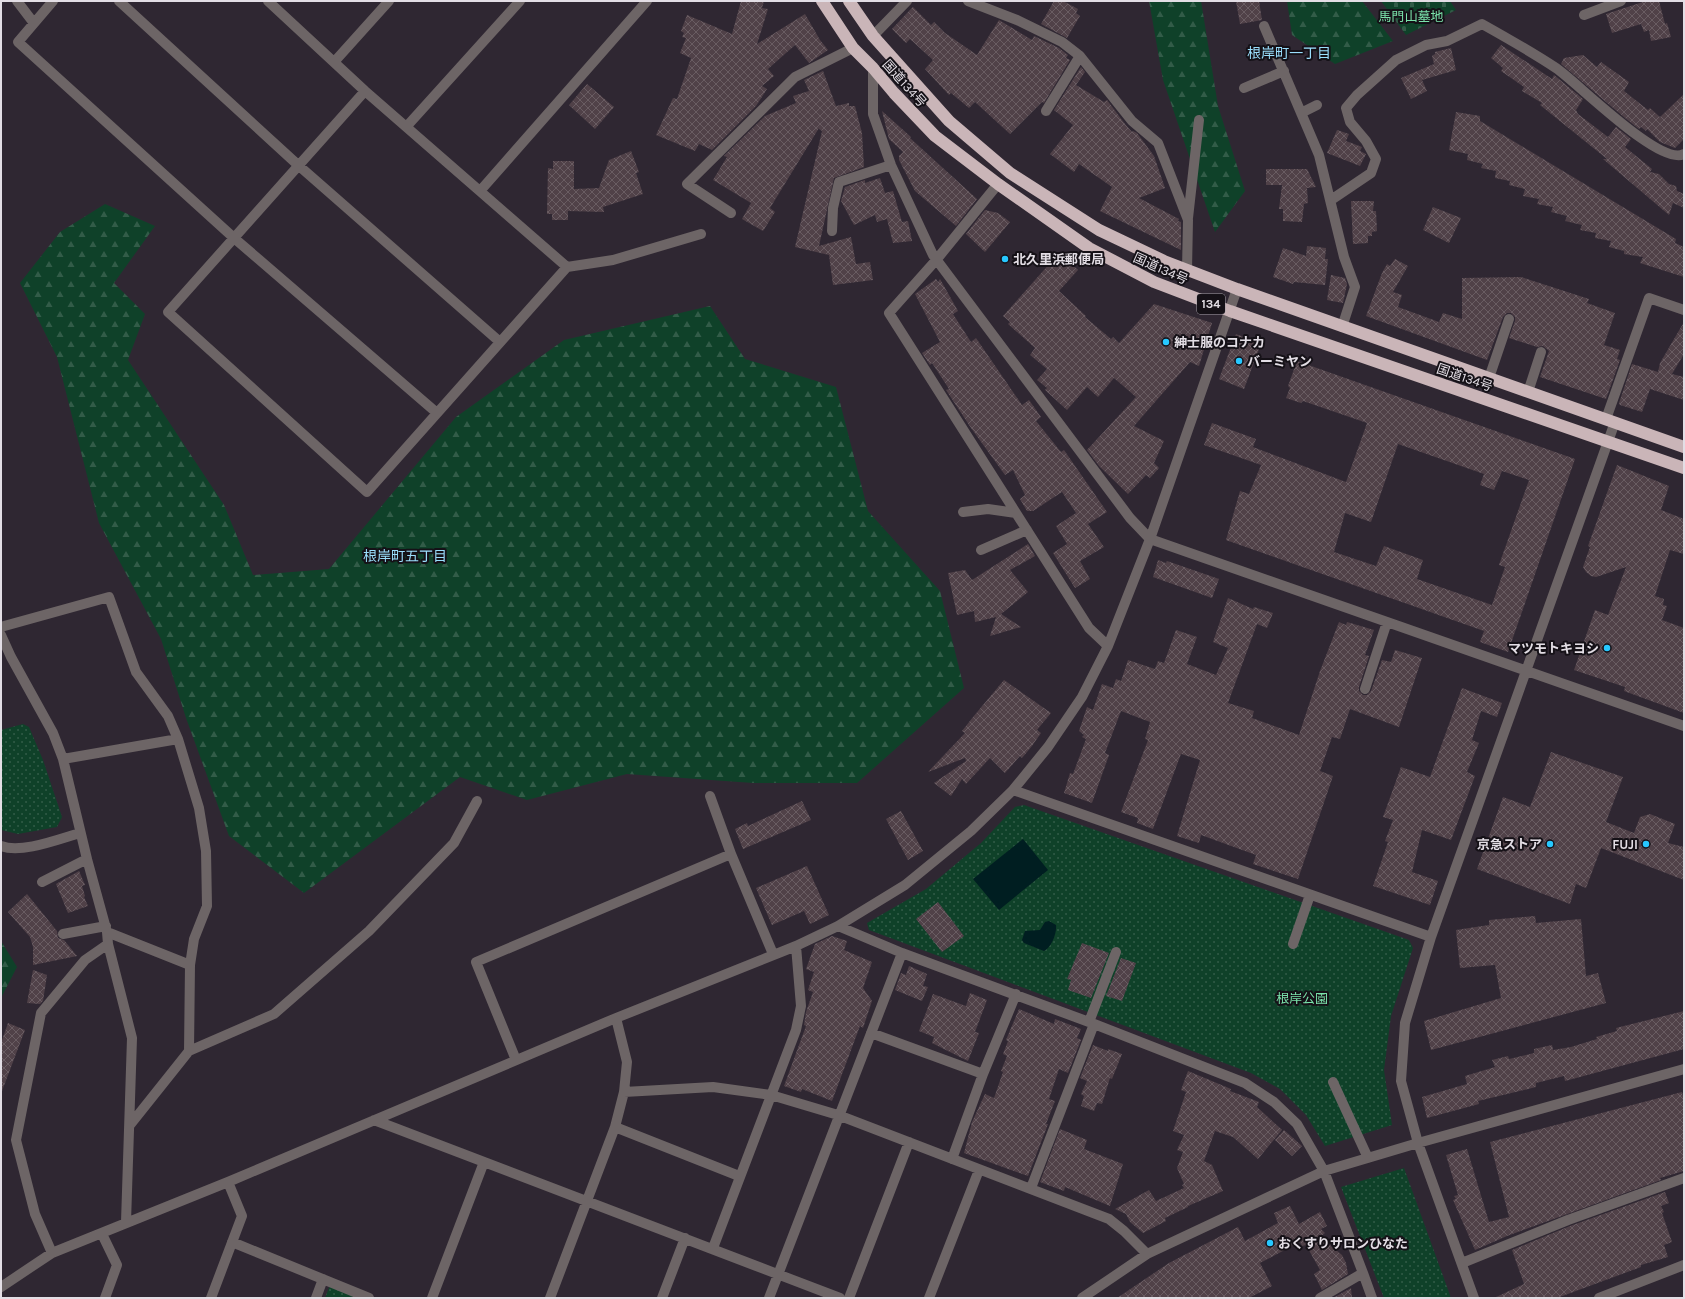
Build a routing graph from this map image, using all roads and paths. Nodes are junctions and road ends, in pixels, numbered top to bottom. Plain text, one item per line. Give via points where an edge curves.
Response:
1 (17, 1) edge
2 (53, 1) edge
3 (119, 1) edge
4 (268, 1) edge
5 (389, 1) edge
6 (520, 1) edge
7 (647, 1) edge
8 (822, 1) edge
9 (849, 1) edge
10 (907, 1) edge
11 (968, 1) edge
12 (1616, 2) edge
13 (1584, 16) dead end
14 (33, 22) junction
15 (1264, 26) dead end
16 (873, 36) junction
17 (853, 48) junction
18 (1080, 56) junction
19 (335, 61) junction
20 (873, 68) junction
21 (1284, 71) junction
22 (1244, 88) dead end
23 (365, 91) junction
24 (1317, 105) dead end
25 (1046, 111) dead end
26 (1301, 113) junction
27 (1199, 120) dead end
28 (406, 126) junction
29 (1684, 154) edge
30 (891, 165) junction
31 (298, 166) junction
32 (998, 184) junction
33 (480, 191) junction
34 (1331, 200) junction
35 (731, 213) dead end
36 (1188, 220) junction
37 (832, 231) dead end
38 (701, 234) dead end
39 (234, 238) junction
40 (937, 259) junction
41 (566, 267) junction
42 (1187, 270) junction
43 (1237, 289) junction
44 (1684, 310) edge
45 (1230, 311) junction
46 (1509, 319) dead end
47 (1342, 327) junction
48 (500, 342) junction
49 (1541, 352) dead end
50 (1489, 378) junction
51 (1528, 392) junction
52 (437, 413) junction
53 (1611, 421) junction
54 (1609, 442) junction
55 (1684, 447) edge
56 (1684, 468) edge
57 (963, 512) dead end
58 (1016, 513) junction
59 (1027, 530) junction
60 (1150, 539) junction
61 (981, 550) dead end
62 (1387, 622) junction
63 (1, 627) edge
64 (1, 635) edge
65 (1108, 646) junction
66 (1526, 670) junction
67 (1365, 689) dead end
68 (1684, 726) edge
69 (178, 739) junction
70 (63, 759) junction
71 (1013, 790) junction
72 (710, 796) dead end
73 (477, 801) dead end
74 (80, 833) junction
75 (1, 846) edge
76 (732, 854) junction
77 (87, 859) junction
78 (42, 882) dead end
79 (1310, 895) junction
80 (838, 926) junction
81 (106, 929) junction
82 (63, 934) dead end
83 (1432, 936) junction
84 (108, 944) junction
85 (1293, 944) dead end
86 (796, 946) junction
87 (902, 952) junction
88 (1116, 952) dead end
89 (773, 954) junction
90 (190, 965) junction
91 (1016, 994) junction
92 (616, 1018) junction
93 (1091, 1023) junction
94 (870, 1033) junction
95 (189, 1051) junction
96 (516, 1060) junction
97 (1684, 1069) edge
98 (982, 1074) junction
99 (1333, 1082) dead end
100 (624, 1092) junction
101 (771, 1095) junction
102 (838, 1115) junction
103 (374, 1120) junction
104 (130, 1125) junction
105 (615, 1127) junction
106 (909, 1142) junction
107 (1418, 1143) junction
108 (1368, 1158) junction
109 (952, 1159) junction
110 (484, 1162) junction
111 (979, 1170) junction
112 (1324, 1171) junction
113 (740, 1176) junction
114 (1684, 1178) edge
115 (228, 1182) junction
116 (1031, 1188) junction
117 (588, 1201) junction
118 (126, 1222) junction
119 (102, 1234) junction
120 (685, 1238) junction
121 (232, 1242) junction
122 (713, 1248) junction
123 (52, 1253) junction
124 (1147, 1254) junction
125 (1462, 1263) junction
126 (1684, 1265) edge
127 (778, 1273) junction
128 (1363, 1273) junction
129 (323, 1279) junction
130 (10, 1280) junction
131 (1, 1287) edge
132 (1, 1295) edge
133 (105, 1298) edge
134 (210, 1298) edge
135 (316, 1298) edge
136 (369, 1298) edge
137 (432, 1298) edge
138 (550, 1298) edge
139 (662, 1298) edge
140 (768, 1298) edge
141 (840, 1298) edge
142 (849, 1298) edge
143 (929, 1298) edge
144 (1082, 1298) edge
145 (1320, 1298) edge
146 (1372, 1298) edge
147 (1474, 1298) edge
148 (1600, 1298) edge

1 - 14 street
2 - 14 street
3 - 31 street
4 - 19 street
5 - 19 street
6 - 28 street
7 - 33 street
8 - 17 highway, 国道134号 / 134
9 - 16 highway, 国道134号 / 134
10 - 16 street
11 - 18 street via 1017,20 1062,42
12 - 13 street
14 - 39 street via 18,42
15 - 21 street
16 - 42 highway, 国道134号 / 134 via 949,121 1010,173 1099,230
17 - 20 highway, 国道134号 / 134
17 - 35 street via 795,78 687,184
18 - 25 street
18 - 36 street via 1132,121 1158,143
19 - 23 street
20 - 30 street via 873,114
20 - 32 highway, 国道134号 / 134 via 935,136
21 - 22 street
21 - 26 street
23 - 28 street
23 - 31 street
24 - 26 street
26 - 34 street via 1319,155
27 - 36 street
28 - 33 street
29 - 34 street via 1677,156 1658,150 1610,114 1557,68 1482,24 1447,41 1426,45 1396,60 1357,95 1346,108 1350,122 1376,158 1371,173
30 - 37 street via 839,182 833,208
30 - 40 street
31 - 39 street
31 - 48 street
32 - 40 street
32 - 45 highway, 国道134号 / 134 via 1089,248 1154,282
33 - 41 street
34 - 47 street via 1344,257 1355,287
36 - 42 street
38 - 41 street via 613,260
39 - 52 street
39 - 52 street via 168,312 367,492
40 - 58 street via 889,313
40 - 60 street via 1130,518
41 - 48 street
42 - 43 highway, 国道134号 / 134
43 - 45 street
43 - 47 highway, 国道134号 / 134
44 - 53 street via 1649,298
45 - 54 highway, 国道134号 / 134
45 - 60 street
46 - 50 street
47 - 50 highway, 国道134号 / 134
48 - 52 street
49 - 51 street
50 - 51 highway, 国道134号 / 134
51 - 53 highway, 国道134号 / 134
53 - 54 street
53 - 55 highway, 国道134号 / 134
54 - 56 highway, 国道134号 / 134
54 - 66 street
57 - 58 street via 988,509
58 - 59 street
59 - 61 street
59 - 65 street via 1089,628
60 - 62 street
60 - 65 street
62 - 66 street
62 - 67 street
63 - 69 street via 109,597 136,672 168,716
64 - 70 street via 53,733
65 - 71 street via 1082,697 1048,747
66 - 68 street
66 - 83 street
69 - 70 street
69 - 90 street via 199,808 206,851 208,906 194,940
70 - 74 street
71 - 79 street
71 - 80 street via 971,831 905,884
72 - 76 street
73 - 95 street via 454,843 369,931 274,1014
74 - 75 street via 35,845 9,849
74 - 77 street
76 - 89 street
76 - 96 street via 476,962
77 - 78 street
77 - 81 street
79 - 83 street
79 - 85 street
80 - 86 street
80 - 87 street
81 - 82 street
81 - 84 street
81 - 90 street
83 - 107 street via 1404,1022 1402,1081
84 - 104 street via 132,1038
84 - 123 street via 85,960 41,1013 16,1140 35,1214
86 - 89 street
86 - 101 street via 801,1006 796,1030
87 - 91 street
87 - 94 street
88 - 93 street
89 - 92 street
90 - 95 street
91 - 93 street
91 - 98 street
92 - 96 street
92 - 100 street via 627,1062
93 - 112 street via 1245,1083 1274,1102 1297,1124
93 - 116 street
94 - 98 street
94 - 102 street
95 - 104 street
96 - 103 street
97 - 107 street
98 - 109 street
99 - 108 street
100 - 101 street via 713,1087
100 - 105 street
101 - 102 street
101 - 113 street
102 - 106 street
102 - 127 street
103 - 110 street
103 - 115 street
104 - 118 street
105 - 113 street
105 - 117 street
106 - 109 street
106 - 142 street
107 - 108 street
107 - 125 street
108 - 112 street
109 - 111 street
110 - 117 street
110 - 137 street
111 - 116 street
111 - 143 street
112 - 124 street
112 - 128 street
113 - 122 street
114 - 125 street via 1568,1220
115 - 118 street
115 - 121 street via 242,1216
116 - 124 street via 1110,1220
117 - 120 street
117 - 138 street
118 - 119 street
119 - 123 street
119 - 133 street via 117,1265
120 - 122 street
120 - 139 street
121 - 129 street
121 - 134 street
122 - 127 street
123 - 130 street
124 - 144 street
125 - 147 street
126 - 148 street
127 - 140 street
127 - 141 street
128 - 145 street
128 - 146 street
129 - 135 street
129 - 136 street
130 - 131 street
130 - 132 street

